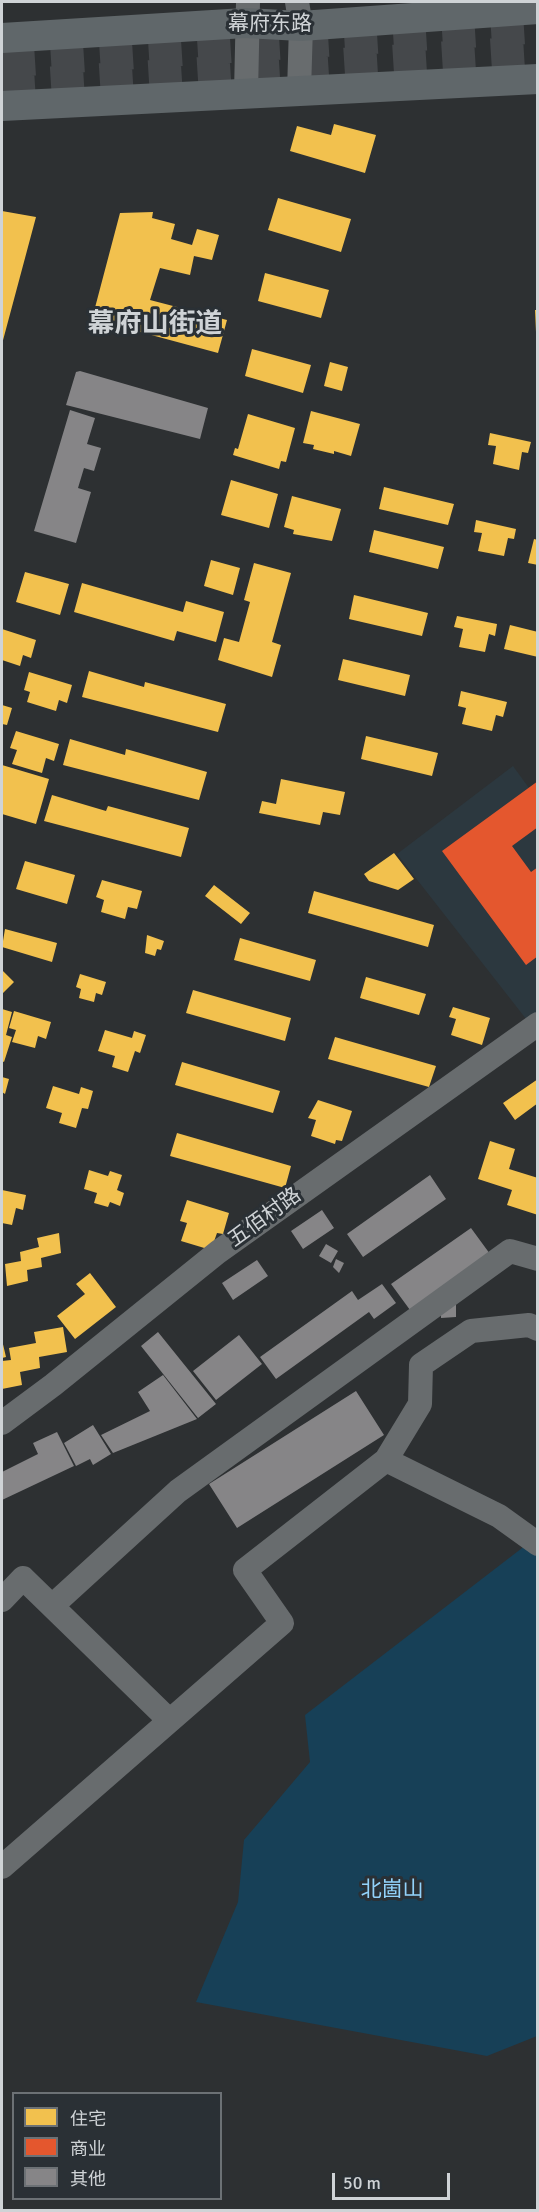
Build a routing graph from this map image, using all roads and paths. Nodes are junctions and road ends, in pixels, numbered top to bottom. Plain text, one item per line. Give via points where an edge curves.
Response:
1 (537, 9) edge
2 (247, 12) edge
3 (299, 14) edge
4 (2, 38) edge
5 (537, 80) edge
6 (299, 91) junction
7 (246, 93) junction
8 (2, 106) edge
9 (537, 1024) edge
10 (537, 1259) edge
11 (537, 1329) edge
12 (2, 1423) edge
13 (386, 1460) junction
14 (537, 1544) edge
15 (2, 1600) edge
16 (52, 1606) junction
17 (169, 1720) junction
18 (2, 1867) edge

1 - 3 main road, 幕府东路
2 - 3 main road, 幕府东路
2 - 4 main road, 幕府东路
2 - 7 street
3 - 6 street
5 - 6 main road
6 - 7 main road
7 - 8 main road
9 - 12 street, 五佰村路 via 218,1252
10 - 16 street via 510,1251 178,1491
11 - 13 street via 529,1325 471,1331 422,1365 420,1404
13 - 14 street via 499,1516
13 - 17 street via 245,1570 282,1623
15 - 16 street via 23,1578
16 - 17 street
17 - 18 street

